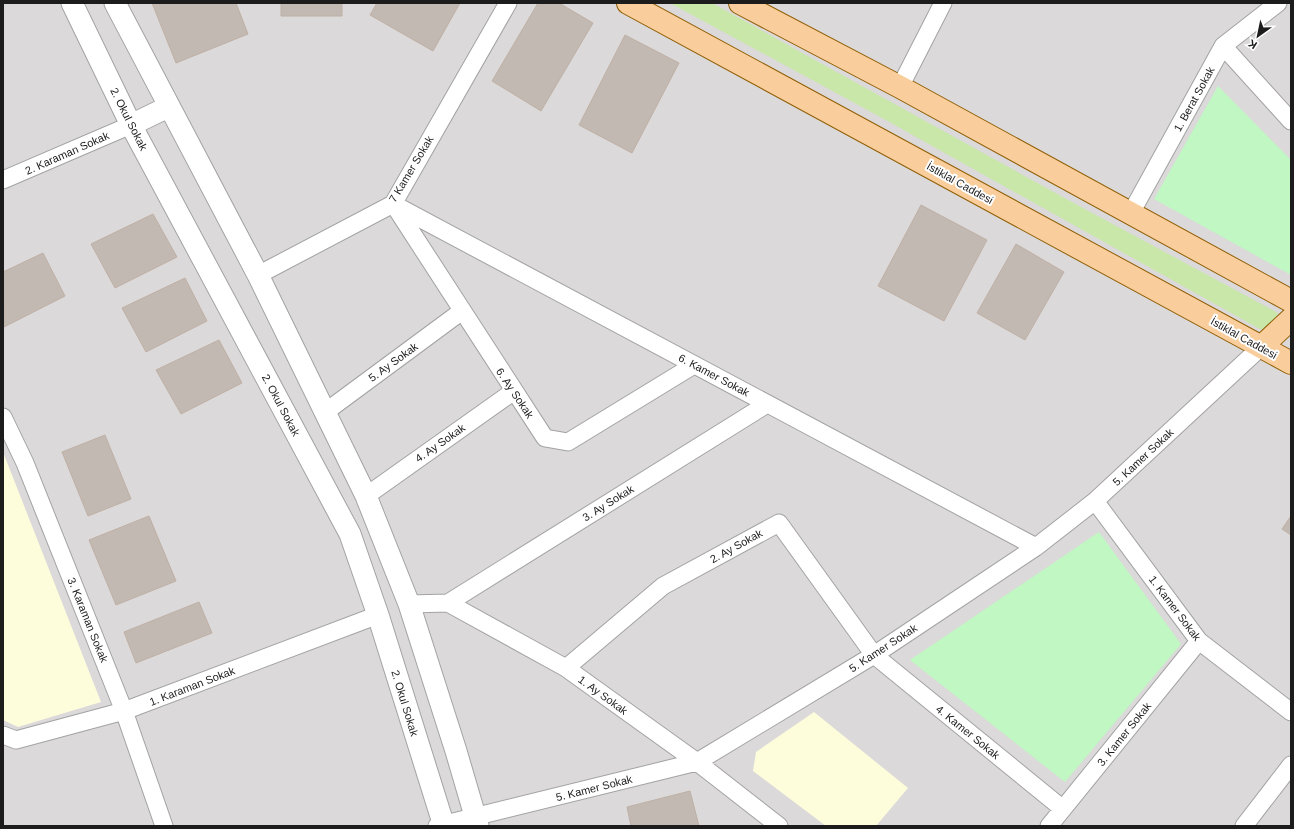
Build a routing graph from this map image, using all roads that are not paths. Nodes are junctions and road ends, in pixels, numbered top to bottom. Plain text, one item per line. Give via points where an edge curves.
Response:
1 (72, 3) edge
2 (115, 3) edge
3 (508, 3) edge
4 (628, 3) edge
5 (740, 3) edge
6 (943, 3) edge
7 (1278, 3) edge
8 (1223, 46) junction
9 (900, 87) junction
10 (168, 107) junction
11 (1291, 121) edge
12 (131, 125) junction
13 (3, 180) edge
14 (392, 204) junction
15 (1131, 212) junction
16 (258, 275) junction
17 (1291, 301) edge
18 (462, 311) junction
19 (1291, 319) edge
20 (1261, 347) junction
21 (1291, 363) edge
22 (694, 365) junction
23 (514, 391) junction
24 (767, 404) junction
25 (324, 413) junction
26 (3, 417) edge
27 (366, 496) junction
28 (1095, 501) junction
29 (1036, 547) junction
30 (448, 603) junction
31 (409, 604) junction
32 (378, 615) junction
33 (1199, 642) junction
34 (874, 655) junction
35 (566, 668) junction
36 (124, 712) junction
37 (1291, 712) edge
38 (3, 735) edge
39 (697, 762) junction
40 (1291, 765) edge
41 (1063, 809) junction
42 (477, 822) edge
43 (441, 825) edge
44 (164, 826) edge
45 (779, 826) edge
46 (1049, 826) edge
47 (1244, 826) edge

1 - 12 street, 2. Okul Sokak
2 - 10 street
3 - 14 street, 7 Kamer Sokak
4 - 20 main road, İstiklal Caddesi
5 - 9 main road
6 - 9 street
7 - 8 street, 1. Berat Sokak
8 - 11 street
8 - 15 street, 1. Berat Sokak
9 - 15 main road
10 - 12 street
10 - 16 street
12 - 13 street, 2. Karaman Sokak
12 - 32 street, 2. Okul Sokak via 350,534
14 - 16 street, 7 Kamer Sokak
14 - 18 street, 6. Ay Sokak
14 - 22 street, 6. Kamer Sokak
15 - 17 main road
16 - 25 street
18 - 23 street, 6. Ay Sokak
18 - 25 street, 5. Ay Sokak
19 - 20 main road
20 - 21 main road, İstiklal Caddesi
20 - 28 street, 5. Kamer Sokak
22 - 23 street, 6. Ay Sokak via 568,442 545,438
22 - 24 street, 6. Kamer Sokak
23 - 27 street, 4. Ay Sokak
24 - 29 street, 6. Kamer Sokak
24 - 30 street, 3. Ay Sokak
25 - 27 street
26 - 36 street, 3. Karaman Sokak via 25,463
27 - 31 street
28 - 29 street, 5. Kamer Sokak
28 - 33 street, 1. Kamer Sokak
29 - 34 street, 5. Kamer Sokak
30 - 31 street
30 - 35 street, 1. Ay Sokak
31 - 32 street
31 - 42 street
32 - 36 street, 1. Karaman Sokak
32 - 43 street, 2. Okul Sokak
33 - 37 street, 1. Kamer Sokak
33 - 41 street, 3. Kamer Sokak
34 - 35 street, 2. Ay Sokak via 779,523 663,586
34 - 39 street, 5. Kamer Sokak
34 - 41 street, 4. Kamer Sokak
35 - 39 street, 1. Ay Sokak
36 - 38 street, 1. Karaman Sokak via 16,740
36 - 44 street, 3. Karaman Sokak
39 - 42 street, 5. Kamer Sokak
39 - 45 street, 1. Ay Sokak
40 - 47 street
41 - 46 street, 3. Kamer Sokak
42 - 43 street, 5. Kamer Sokak

